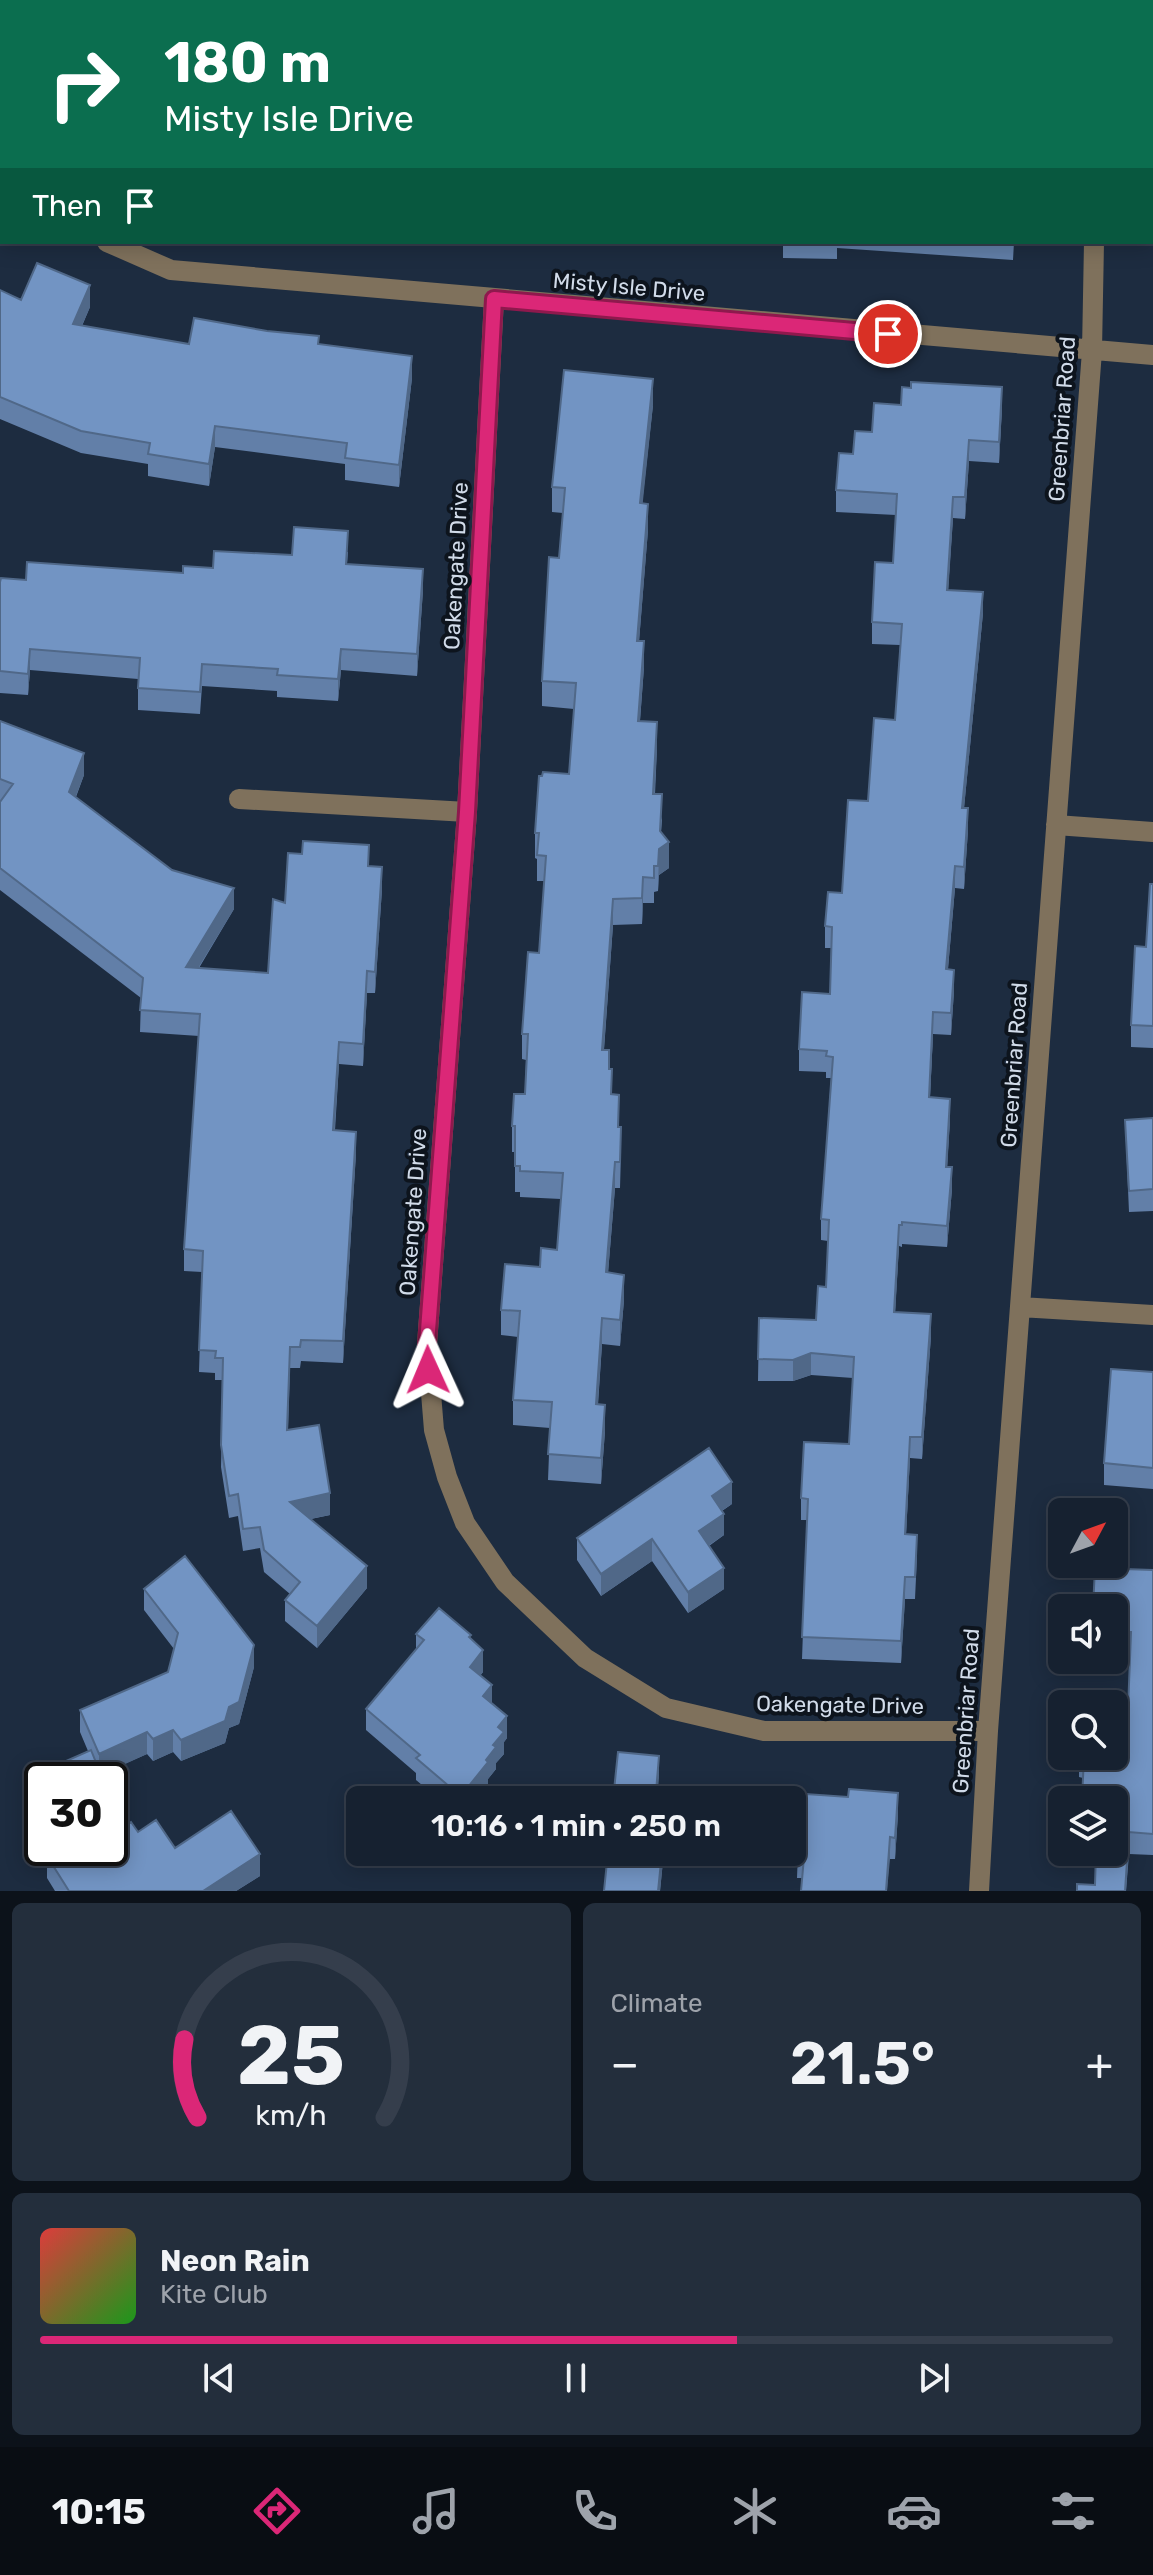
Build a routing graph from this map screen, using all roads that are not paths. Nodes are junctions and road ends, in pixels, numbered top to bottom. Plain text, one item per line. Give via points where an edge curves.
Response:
1 (112, 244) edge
2 (1094, 244) edge
3 (494, 299) junction
4 (1092, 351) junction
5 (1153, 355) edge
6 (239, 799) dead end
7 (467, 812) junction
8 (1056, 825) junction
9 (1153, 832) edge
10 (1020, 1307) junction
11 (1153, 1315) edge
12 (988, 1731) junction
13 (979, 1891) edge

1 - 3 street, Misty Isle Drive via 171,270
2 - 4 street, Greenbriar Road
3 - 4 street, Misty Isle Drive
3 - 7 street, Oakengate Drive
4 - 5 street, Misty Isle Drive
4 - 8 street, Greenbriar Road
6 - 7 street
7 - 12 street, Oakengate Drive via 427,1344 434,1430 465,1523 505,1582 585,1658 666,1708 764,1731
8 - 9 street
8 - 10 street, Greenbriar Road
10 - 11 street
10 - 12 street, Greenbriar Road
12 - 13 street, Greenbriar Road

